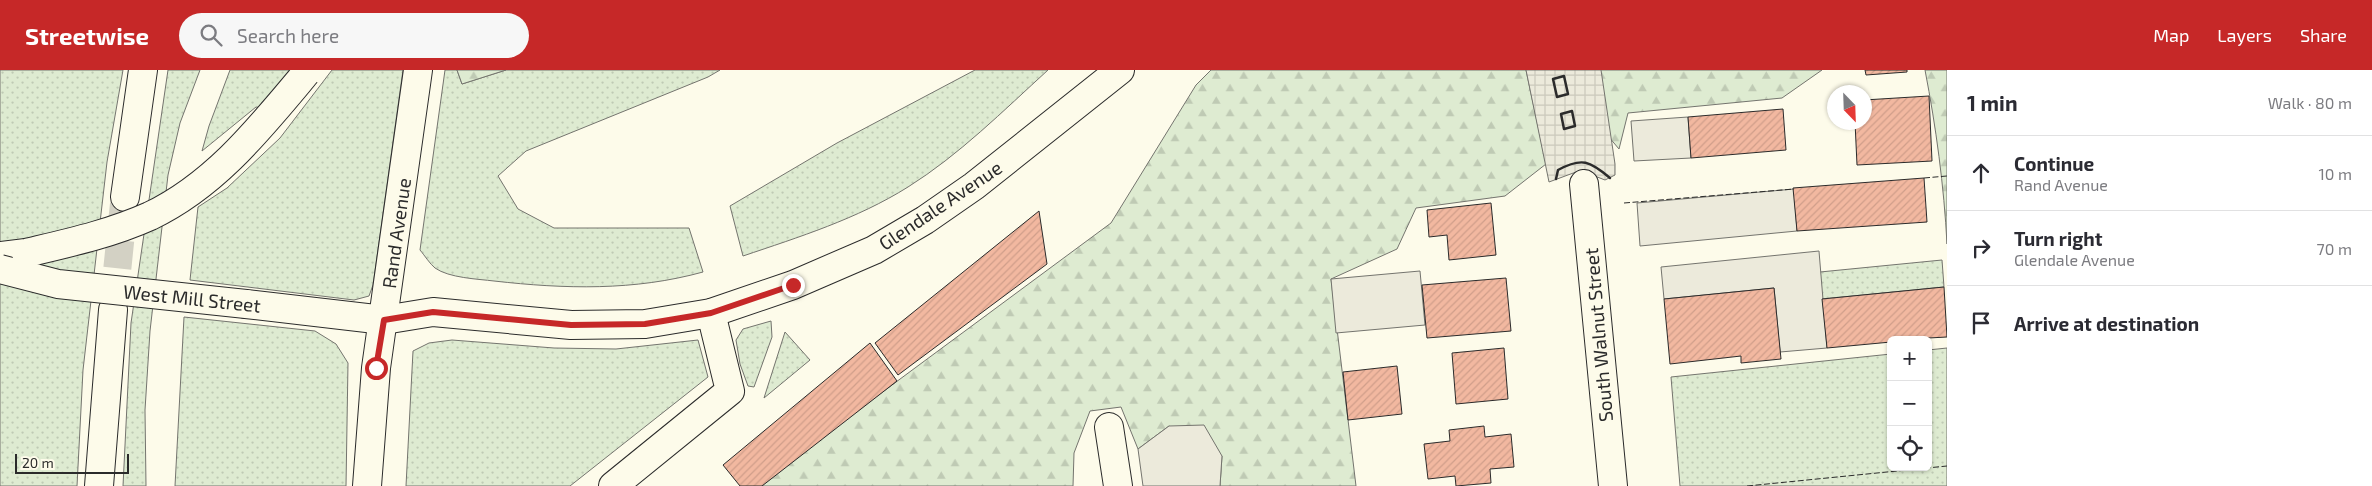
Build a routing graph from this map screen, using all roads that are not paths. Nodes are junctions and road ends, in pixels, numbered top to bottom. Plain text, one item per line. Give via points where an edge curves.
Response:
1 (142, 70) edge
2 (418, 70) edge
3 (1120, 70) edge
4 (306, 72) edge
5 (1584, 184) dead end
6 (125, 197) tunnel mouth
7 (0, 256) edge
8 (0, 269) edge
9 (113, 310) tunnel mouth
10 (711, 313) junction
11 (384, 320) junction
12 (1109, 427) dead end
13 (99, 486) edge
14 (367, 486) edge
15 (613, 486) edge
16 (1118, 486) edge
17 (1613, 486) edge

1 - 6 street
2 - 11 street, Rand Avenue
3 - 10 street, Glendale Avenue via 974,186 925,220 874,250 793,285
4 - 7 street, bridge via 249,141 204,182 150,215 95,237
5 - 17 street, South Walnut Street
8 - 11 street, West Mill Street, bridge via 58,284
9 - 13 street
10 - 11 street, Glendale Avenue via 645,324 571,325 433,312
10 - 15 street via 730,391
11 - 14 street, Rand Avenue via 372,410
12 - 16 street

